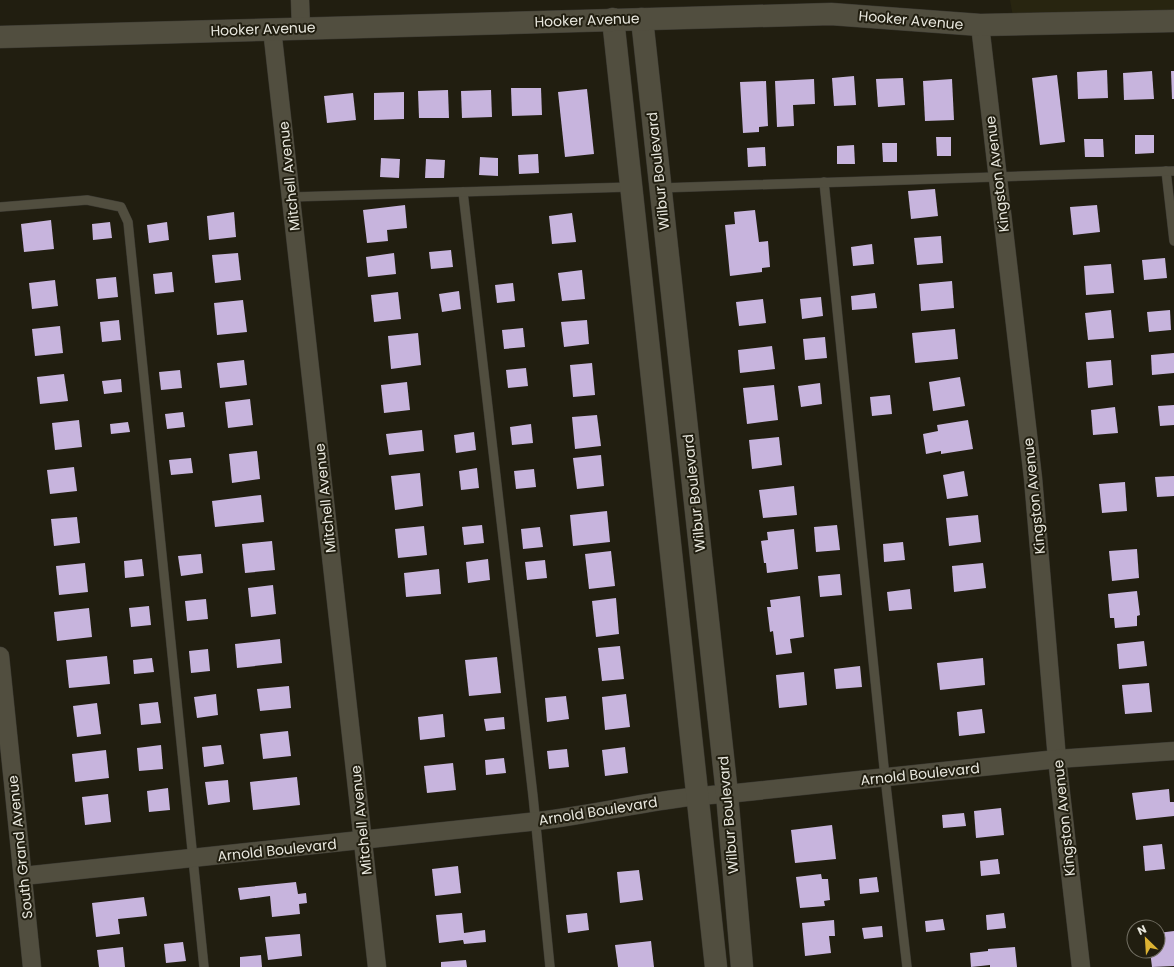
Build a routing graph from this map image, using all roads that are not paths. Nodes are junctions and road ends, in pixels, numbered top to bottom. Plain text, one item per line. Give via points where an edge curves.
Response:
1 (300, 0) edge
2 (830, 7) edge
3 (613, 19) junction
4 (642, 19) junction
5 (1174, 21) edge
6 (980, 26) junction
7 (301, 28) junction
8 (272, 29) junction
9 (0, 36) edge
10 (1170, 171) edge
11 (997, 176) junction
12 (824, 182) junction
13 (631, 187) junction
14 (660, 188) junction
15 (463, 192) junction
16 (291, 197) junction
17 (0, 207) edge
18 (1174, 241) edge
19 (0, 658) edge
20 (1174, 751) edge
21 (1057, 759) junction
22 (885, 777) junction
23 (727, 794) junction
24 (696, 795) junction
25 (536, 822) junction
26 (364, 841) junction
27 (193, 858) junction
28 (23, 876) junction
29 (32, 967) edge
30 (204, 967) edge
31 (377, 967) edge
32 (550, 967) edge
33 (716, 967) edge
34 (742, 967) edge
35 (907, 967) edge
36 (1081, 967) edge

1 - 7 street
2 - 4 street, Hooker Avenue
2 - 6 street, Hooker Avenue
3 - 4 street, Hooker Avenue
3 - 7 street, Hooker Avenue
3 - 13 street, Wilbur Boulevard
4 - 14 street, Wilbur Boulevard
5 - 6 street, Hooker Avenue
6 - 11 street, Kingston Avenue
7 - 8 street, Hooker Avenue
8 - 9 street, Hooker Avenue
8 - 16 street, Mitchell Avenue
10 - 11 lane
10 - 18 lane
11 - 12 lane
11 - 21 street, Kingston Avenue via 1033,478
12 - 14 lane
12 - 22 lane
13 - 15 lane
13 - 24 street, Wilbur Boulevard
14 - 23 street, Wilbur Boulevard
15 - 16 lane
15 - 25 lane
16 - 26 street, Mitchell Avenue
17 - 27 lane via 87,200 121,207 128,222
19 - 28 street, South Grand Avenue
20 - 21 street, Arnold Boulevard
21 - 22 street, Arnold Boulevard
21 - 36 street, Kingston Avenue
22 - 23 street, Arnold Boulevard
22 - 35 lane
23 - 24 street, Arnold Boulevard
23 - 34 street, Wilbur Boulevard
24 - 25 street, Arnold Boulevard
24 - 33 street, Wilbur Boulevard
25 - 26 street, Arnold Boulevard
25 - 32 lane
26 - 27 street, Arnold Boulevard
26 - 31 street, Mitchell Avenue
27 - 28 street, Arnold Boulevard
27 - 30 lane
28 - 29 street, South Grand Avenue

